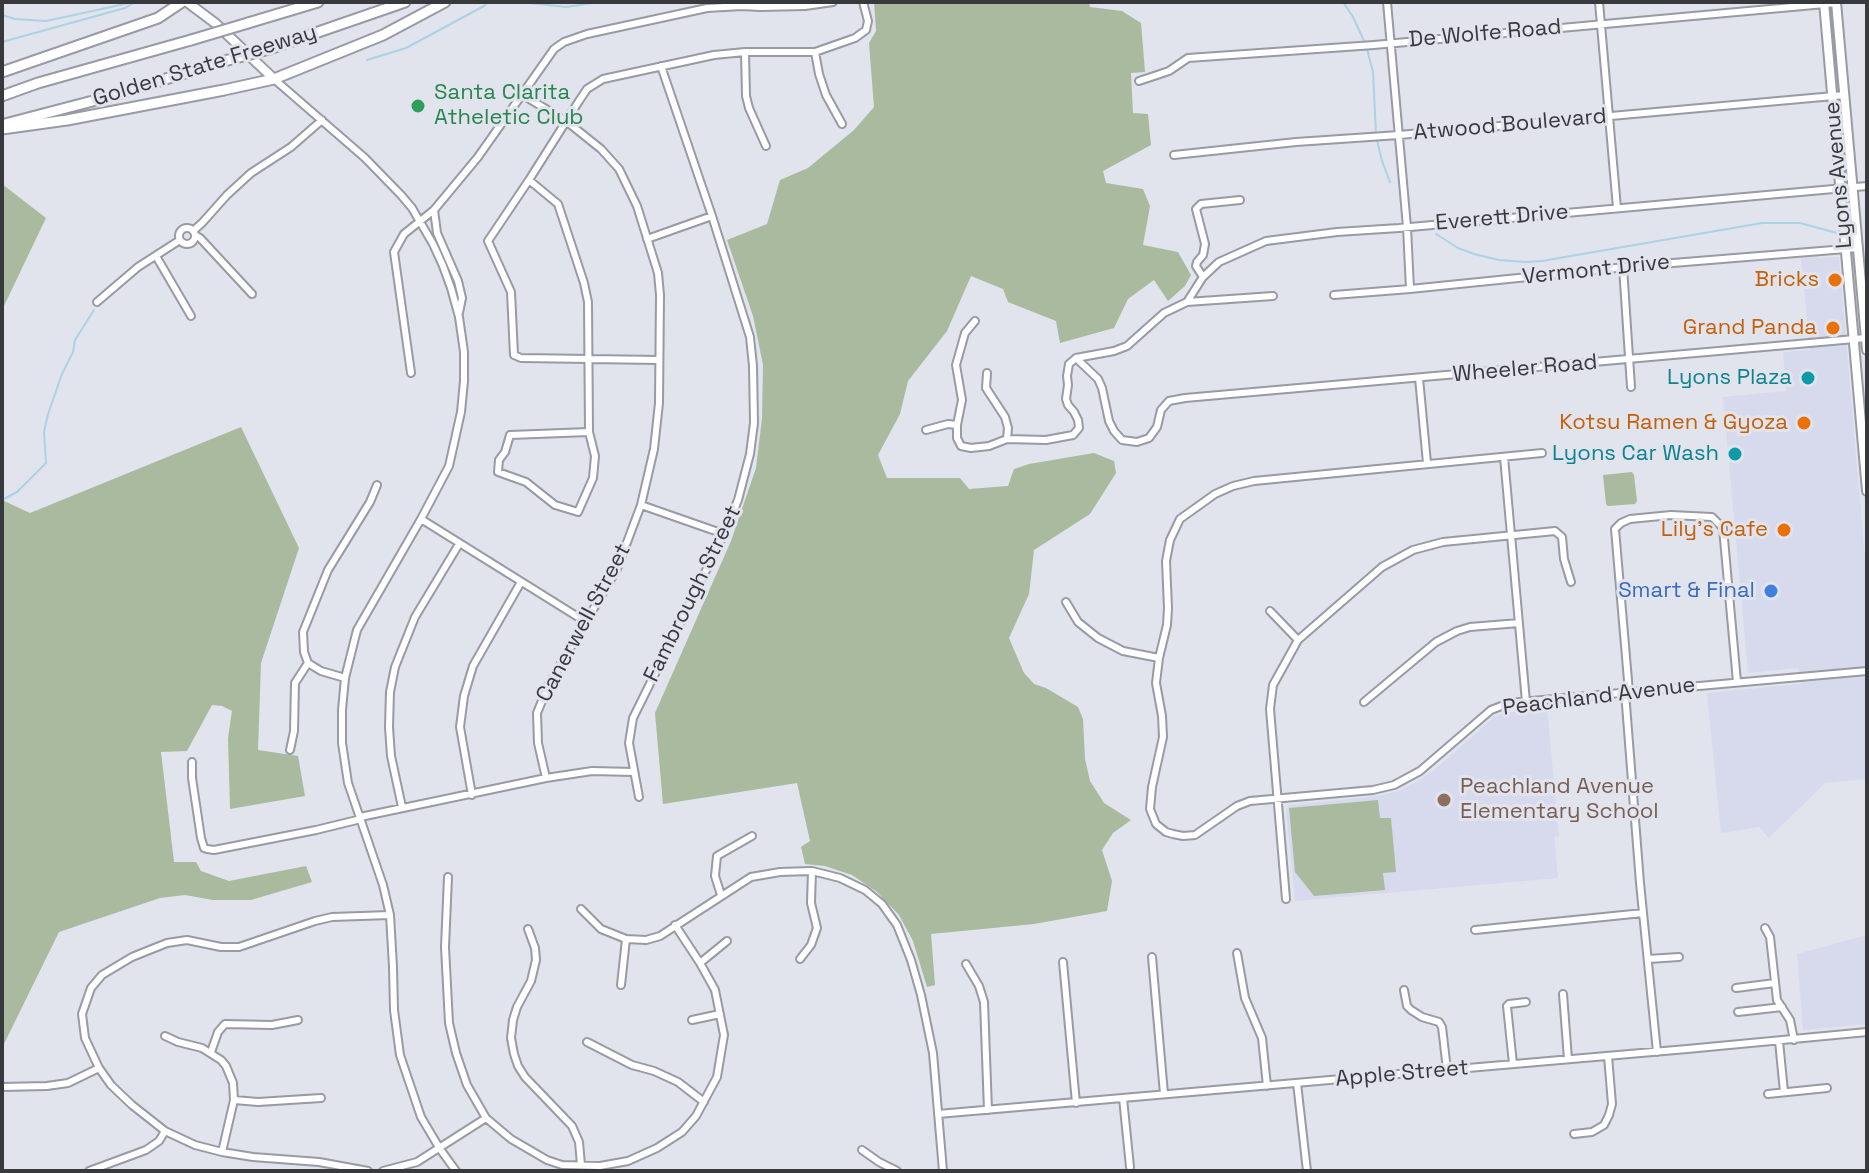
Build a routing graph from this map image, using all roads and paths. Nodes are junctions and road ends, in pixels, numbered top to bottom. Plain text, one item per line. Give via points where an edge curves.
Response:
1 (185, 2) edge
2 (318, 2) edge
3 (405, 2) edge
4 (445, 2) edge
5 (833, 2) edge
6 (863, 2) edge
7 (1387, 2) edge
8 (1599, 2) edge
9 (1824, 3) edge
10 (1836, 3) edge
11 (1601, 24) junction
12 (1390, 43) junction
13 (745, 52) junction
14 (815, 52) junction
15 (661, 66) junction
16 (2, 72) edge
17 (274, 79) junction
18 (1139, 81) dead end
19 (521, 94) junction
20 (1845, 95) junction
21 (2, 96) edge
22 (1833, 96) junction
23 (1609, 117) junction
24 (322, 120) junction
25 (566, 121) junction
26 (842, 124) dead end
27 (2, 127) edge
28 (1399, 135) junction
29 (766, 146) dead end
30 (1174, 155) dead end
31 (529, 180) junction
32 (1867, 186) edge
33 (1853, 187) junction
34 (1841, 189) junction
35 (1240, 200) dead end
36 (1617, 208) junction
37 (434, 210) junction
38 (712, 216) junction
39 (421, 221) junction
40 (1407, 227) junction
41 (194, 233) junction
42 (647, 239) junction
43 (180, 240) junction
44 (1845, 248) junction
45 (1858, 248) junction
46 (156, 256) junction
47 (1623, 267) junction
48 (1203, 277) junction
49 (1410, 289) junction
50 (252, 294) dead end
51 (1334, 295) dead end
52 (1273, 296) dead end
53 (97, 302) dead end
54 (1187, 302) junction
55 (191, 316) dead end
56 (459, 317) junction
57 (975, 321) dead end
58 (1866, 338) edge
59 (1854, 340) junction
60 (1867, 350) edge
61 (587, 358) junction
62 (1076, 358) junction
63 (659, 360) junction
64 (1631, 360) junction
65 (411, 373) dead end
66 (987, 373) dead end
67 (1419, 378) junction
68 (1631, 387) dead end
69 (957, 425) junction
70 (926, 430) dead end
71 (589, 432) junction
72 (1007, 439) junction
73 (1542, 453) dead end
74 (1504, 457) junction
75 (1427, 463) junction
76 (377, 485) dead end
77 (1867, 491) edge
78 (641, 505) junction
79 (421, 519) junction
80 (724, 534) junction
81 (1511, 535) junction
82 (459, 544) junction
83 (521, 582) junction
84 (1571, 582) dead end
85 (1066, 602) dead end
86 (1270, 611) dead end
87 (586, 622) junction
88 (1519, 623) junction
89 (1298, 640) junction
90 (1159, 658) junction
91 (308, 663) junction
92 (1867, 671) edge
93 (345, 678) junction
94 (1737, 682) junction
95 (1627, 692) junction
96 (1364, 702) dead end
97 (1526, 702) junction
98 (290, 750) dead end
99 (192, 762) dead end
100 (634, 772) junction
101 (546, 778) junction
102 (472, 795) junction
103 (639, 797) dead end
104 (1278, 799) junction
105 (402, 807) junction
106 (360, 818) junction
107 (752, 836) dead end
108 (812, 871) junction
109 (448, 877) dead end
110 (721, 895) junction
111 (1286, 899) dead end
112 (581, 909) dead end
113 (1643, 913) junction
114 (390, 915) junction
115 (675, 925) junction
116 (1765, 928) dead end
117 (528, 929) dead end
118 (1475, 930) dead end
119 (626, 939) junction
120 (727, 941) dead end
121 (1237, 953) dead end
122 (1152, 957) dead end
123 (1679, 957) dead end
124 (800, 959) dead end
125 (1648, 959) junction
126 (1063, 962) dead end
127 (700, 963) junction
128 (966, 964) dead end
129 (1775, 983) junction
130 (621, 985) dead end
131 (1736, 988) dead end
132 (1404, 990) dead end
133 (1563, 994) dead end
134 (1526, 1002) dead end
135 (1782, 1007) junction
136 (1738, 1012) dead end
137 (720, 1014) junction
138 (298, 1020) dead end
139 (692, 1020) dead end
140 (1867, 1032) edge
141 (165, 1036) dead end
142 (1794, 1040) junction
143 (1779, 1041) junction
144 (587, 1042) dead end
145 (211, 1052) junction
146 (1657, 1052) junction
147 (1608, 1056) junction
148 (1568, 1059) junction
149 (1513, 1064) junction
150 (99, 1068) junction
151 (1447, 1070) junction
152 (1297, 1083) junction
153 (1267, 1086) junction
154 (2, 1087) edge
155 (1827, 1088) dead end
156 (1784, 1092) junction
157 (1164, 1094) junction
158 (1768, 1094) dead end
159 (321, 1098) dead end
160 (1123, 1098) junction
161 (234, 1100) junction
162 (704, 1102) junction
163 (1076, 1103) junction
164 (988, 1110) junction
165 (938, 1114) junction
166 (486, 1118) junction
167 (165, 1131) junction
168 (1574, 1134) dead end
169 (440, 1149) junction
170 (862, 1150) dead end
171 (222, 1152) junction
172 (581, 1165) junction
173 (1130, 1167) dead end
174 (89, 1171) edge
175 (368, 1171) edge
176 (383, 1171) edge
177 (456, 1171) edge
178 (897, 1171) edge
179 (943, 1171) edge
180 (1307, 1171) edge

1 - 16 highway via 158,18
1 - 17 main road
2 - 21 highway, Golden State Freeway, bridge
3 - 27 highway, Golden State Freeway, bridge via 269,49
4 - 17 highway via 383,35
5 - 19 street via 724,6 572,38 554,49
6 - 14 street via 866,30
7 - 12 street
8 - 11 street
9 - 10 street, De Wolfe Road
9 - 11 street, De Wolfe Road
9 - 22 main road, Lyons Avenue
10 - 20 main road, Lyons Avenue
11 - 12 street, De Wolfe Road
11 - 23 street
12 - 18 street, De Wolfe Road via 1188,58
12 - 28 street
13 - 14 street
13 - 15 street
13 - 29 street via 746,96
14 - 26 street via 826,95
15 - 25 street via 603,79 587,89
15 - 38 street, Fambrough Street
17 - 24 street
17 - 27 highway via 67,120
19 - 25 street, Canerwell Street
19 - 37 street
20 - 22 street, Atwood Boulevard
20 - 33 main road, Lyons Avenue
22 - 23 street, Atwood Boulevard
22 - 34 main road, Lyons Avenue
23 - 28 street, Atwood Boulevard
23 - 36 street
24 - 39 street via 378,171
24 - 41 street via 251,173
25 - 31 street
25 - 42 street, Canerwell Street via 619,169
28 - 30 street, Atwood Boulevard
28 - 40 street
31 - 61 street via 558,204 577,256 588,302
31 - 61 street via 488,241 511,292 514,355
32 - 33 street, Everett Drive
33 - 34 street, Everett Drive
33 - 45 main road, Lyons Avenue
34 - 36 street, Everett Drive
34 - 44 main road, Lyons Avenue
35 - 48 street via 1196,209 1205,244 1196,266
36 - 40 street, Everett Drive
37 - 39 street
37 - 56 street via 437,233 462,298
38 - 42 street
38 - 80 street, Fambrough Street via 750,337 753,366 750,454
39 - 56 street
39 - 65 street via 404,234 394,252
40 - 48 street, Everett Drive via 1266,241 1219,262
40 - 49 street
41 - 43 street via 188,245
41 - 43 street via 183,229
41 - 50 street
42 - 63 street, Canerwell Street via 658,273
43 - 46 street
44 - 45 street, Vermont Drive
44 - 47 street, Vermont Drive
44 - 59 main road, Lyons Avenue
45 - 58 main road, Lyons Avenue
46 - 53 street
46 - 55 street
47 - 49 street, Vermont Drive
47 - 64 street
48 - 54 street, Everett Drive
49 - 51 street, Vermont Drive
52 - 54 street
54 - 62 street via 1164,313 1127,346
56 - 79 street via 464,352 461,412 449,466
57 - 69 street via 965,333 956,365 962,400
58 - 59 street, Wheeler Road
58 - 60 main road, Lyons Avenue
59 - 64 street, Wheeler Road
59 - 77 main road, Lyons Avenue
61 - 63 street
61 - 71 street
62 - 67 street, Wheeler Road via 1098,379 1114,431 1122,440 1137,442 1149,438 1169,401
62 - 72 street via 1069,364 1066,399 1079,428 1073,435 1046,440
63 - 78 street, Canerwell Street via 654,449
64 - 67 street, Wheeler Road
64 - 68 street
66 - 72 street via 986,388 1005,417
67 - 75 street
69 - 70 street
69 - 72 street via 961,446 989,446
71 - 71 street via 593,478 578,512 555,505 526,482 498,472 510,435
73 - 74 street
74 - 75 street
74 - 81 street
75 - 90 street via 1254,481 1215,494 1180,519 1166,561 1167,625
76 - 91 street via 316,595 303,632
78 - 80 street
78 - 87 street, Canerwell Street via 617,569
79 - 82 street
79 - 93 street via 357,630
80 - 100 street, Fambrough Street via 633,718 629,743
81 - 84 street via 1555,531 1562,537
81 - 88 street
81 - 89 street via 1413,550 1382,567
82 - 83 street
82 - 105 street via 415,617 395,667 389,727
83 - 87 street
83 - 102 street via 473,666 464,696 460,727
85 - 90 street via 1078,622 1098,638 1123,651
86 - 89 street
87 - 101 street, Canerwell Street via 537,713
88 - 96 street via 1457,631
88 - 97 street
89 - 104 street via 1273,685 1270,709
90 - 104 street, Peachland Avenue via 1156,683 1163,737 1150,809 1156,824 1173,834 1195,835 1237,806
91 - 93 street
91 - 98 street via 295,683
92 - 94 street, Peachland Avenue
93 - 106 street via 342,743
94 - 95 street, Peachland Avenue
94 - 95 street via 1723,528 1712,517 1671,515 1630,519 1615,529
95 - 97 street, Peachland Avenue
95 - 113 street
97 - 104 street, Peachland Avenue via 1491,710 1420,771 1394,785
99 - 106 street via 201,838 207,849
100 - 101 street
100 - 103 street, Fambrough Street
101 - 102 street
102 - 105 street
104 - 111 street
105 - 106 street
106 - 114 street
107 - 110 street via 717,856 715,876
108 - 110 street via 751,877
108 - 124 street via 817,928
108 - 165 street via 865,890 897,925 921,995
109 - 166 street via 449,1023 467,1085
110 - 115 street
112 - 119 street via 601,929
113 - 118 street
113 - 125 street
114 - 150 street via 332,917 239,947 177,940 132,957 97,980 84,1006 85,1038
114 - 169 street via 400,1055 421,1117
115 - 119 street via 660,936
115 - 127 street
116 - 129 street
117 - 172 street via 536,960 513,1020 514,1054 525,1077 572,1126
119 - 130 street
120 - 127 street
121 - 153 street via 1245,998 1262,1038
122 - 157 street
123 - 125 street
125 - 146 street
126 - 163 street
127 - 137 street via 715,990
128 - 164 street via 984,1002
129 - 131 street
129 - 135 street
132 - 151 street via 1411,1010 1442,1027
133 - 148 street
134 - 149 street via 1507,1006
135 - 136 street
135 - 142 street
137 - 139 street
137 - 162 street via 724,1035 717,1077
138 - 145 street via 225,1024
140 - 142 street, Apple Street
141 - 145 street
142 - 143 street, Apple Street
143 - 146 street, Apple Street
143 - 156 street
144 - 162 street via 678,1082
145 - 161 street via 226,1066
146 - 147 street, Apple Street
147 - 148 street, Apple Street
147 - 168 street via 1609,1115 1592,1132
148 - 149 street, Apple Street
149 - 151 street, Apple Street
150 - 154 street via 68,1083
150 - 167 street via 111,1085
151 - 152 street, Apple Street
152 - 153 street, Apple Street
152 - 180 street
153 - 157 street, Apple Street
155 - 156 street
156 - 158 street
157 - 160 street, Apple Street
159 - 161 street
160 - 163 street, Apple Street
160 - 173 street
161 - 171 street
162 - 172 street via 682,1132 657,1148 628,1161
163 - 164 street, Apple Street
164 - 165 street, Apple Street
165 - 179 street
166 - 169 street
166 - 172 street via 547,1160
167 - 171 street
167 - 174 street via 146,1150
169 - 176 street
169 - 177 street
170 - 178 street
171 - 175 street

